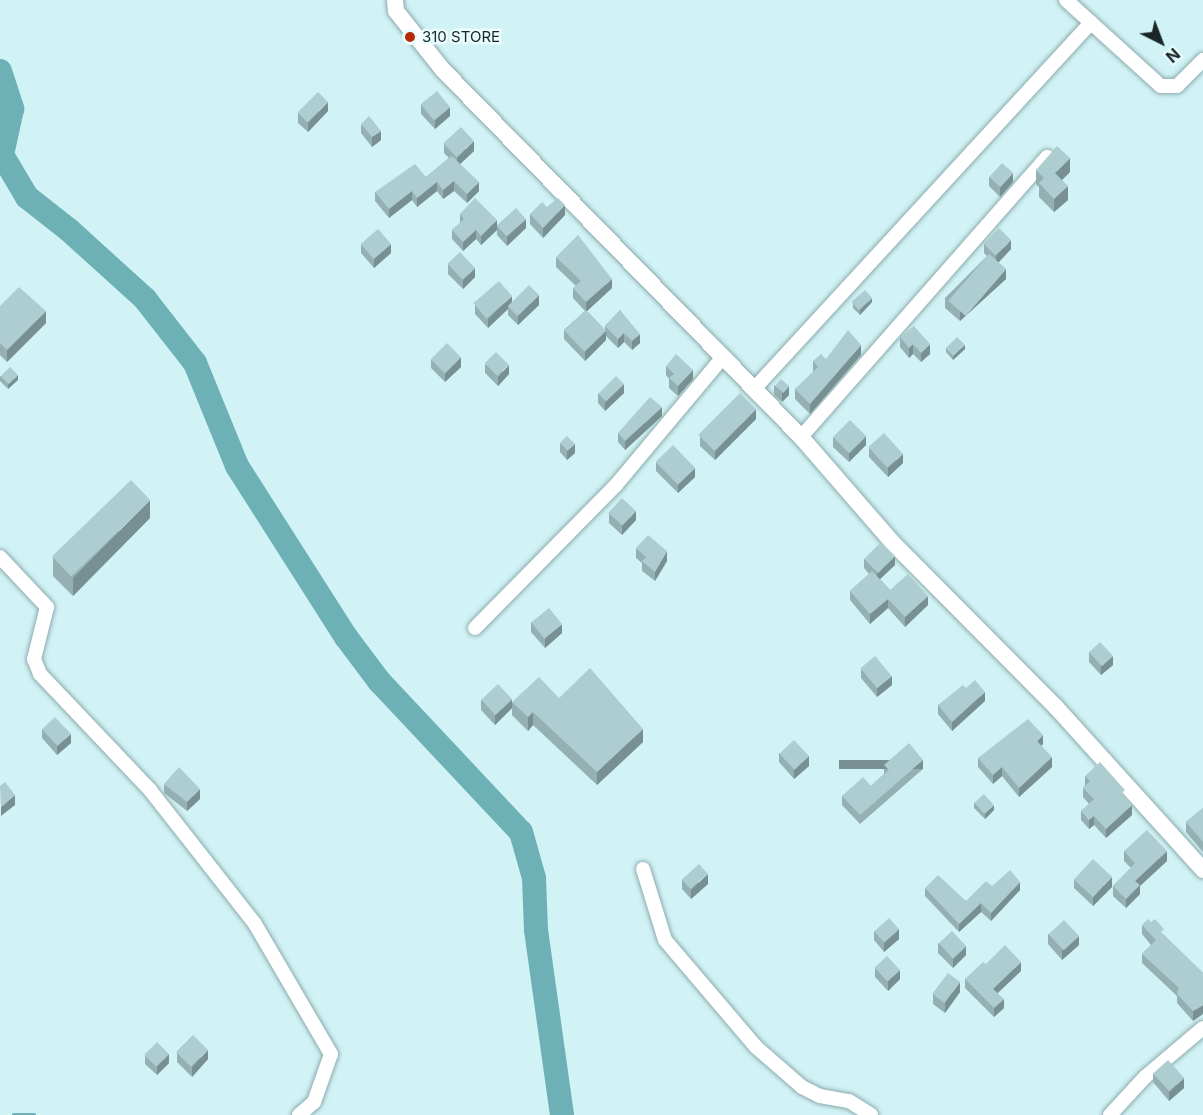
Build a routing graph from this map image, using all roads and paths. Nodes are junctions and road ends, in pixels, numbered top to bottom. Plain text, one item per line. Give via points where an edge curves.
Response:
1 (394, 0) edge
2 (1066, 0) edge
3 (1090, 22) junction
4 (1203, 60) edge
5 (1055, 148) edge
6 (723, 357) junction
7 (754, 389) junction
8 (801, 437) junction
9 (0, 557) edge
10 (475, 628) dead end
11 (643, 869) dead end
12 (1203, 870) edge
13 (1203, 1028) edge
14 (299, 1115) edge
15 (871, 1115) edge
16 (1110, 1115) edge

1 - 6 street via 396,11 443,70
2 - 3 street
3 - 4 street via 1161,86 1177,86
3 - 7 street
5 - 8 street
6 - 7 street
6 - 10 street via 616,485
7 - 8 street
8 - 12 street via 892,542 1055,706
9 - 14 street via 47,607 34,659 40,674 150,790 255,924 331,1054 314,1102
11 - 15 street via 665,940 756,1047 802,1087 820,1096 849,1101
13 - 16 street via 1145,1077

